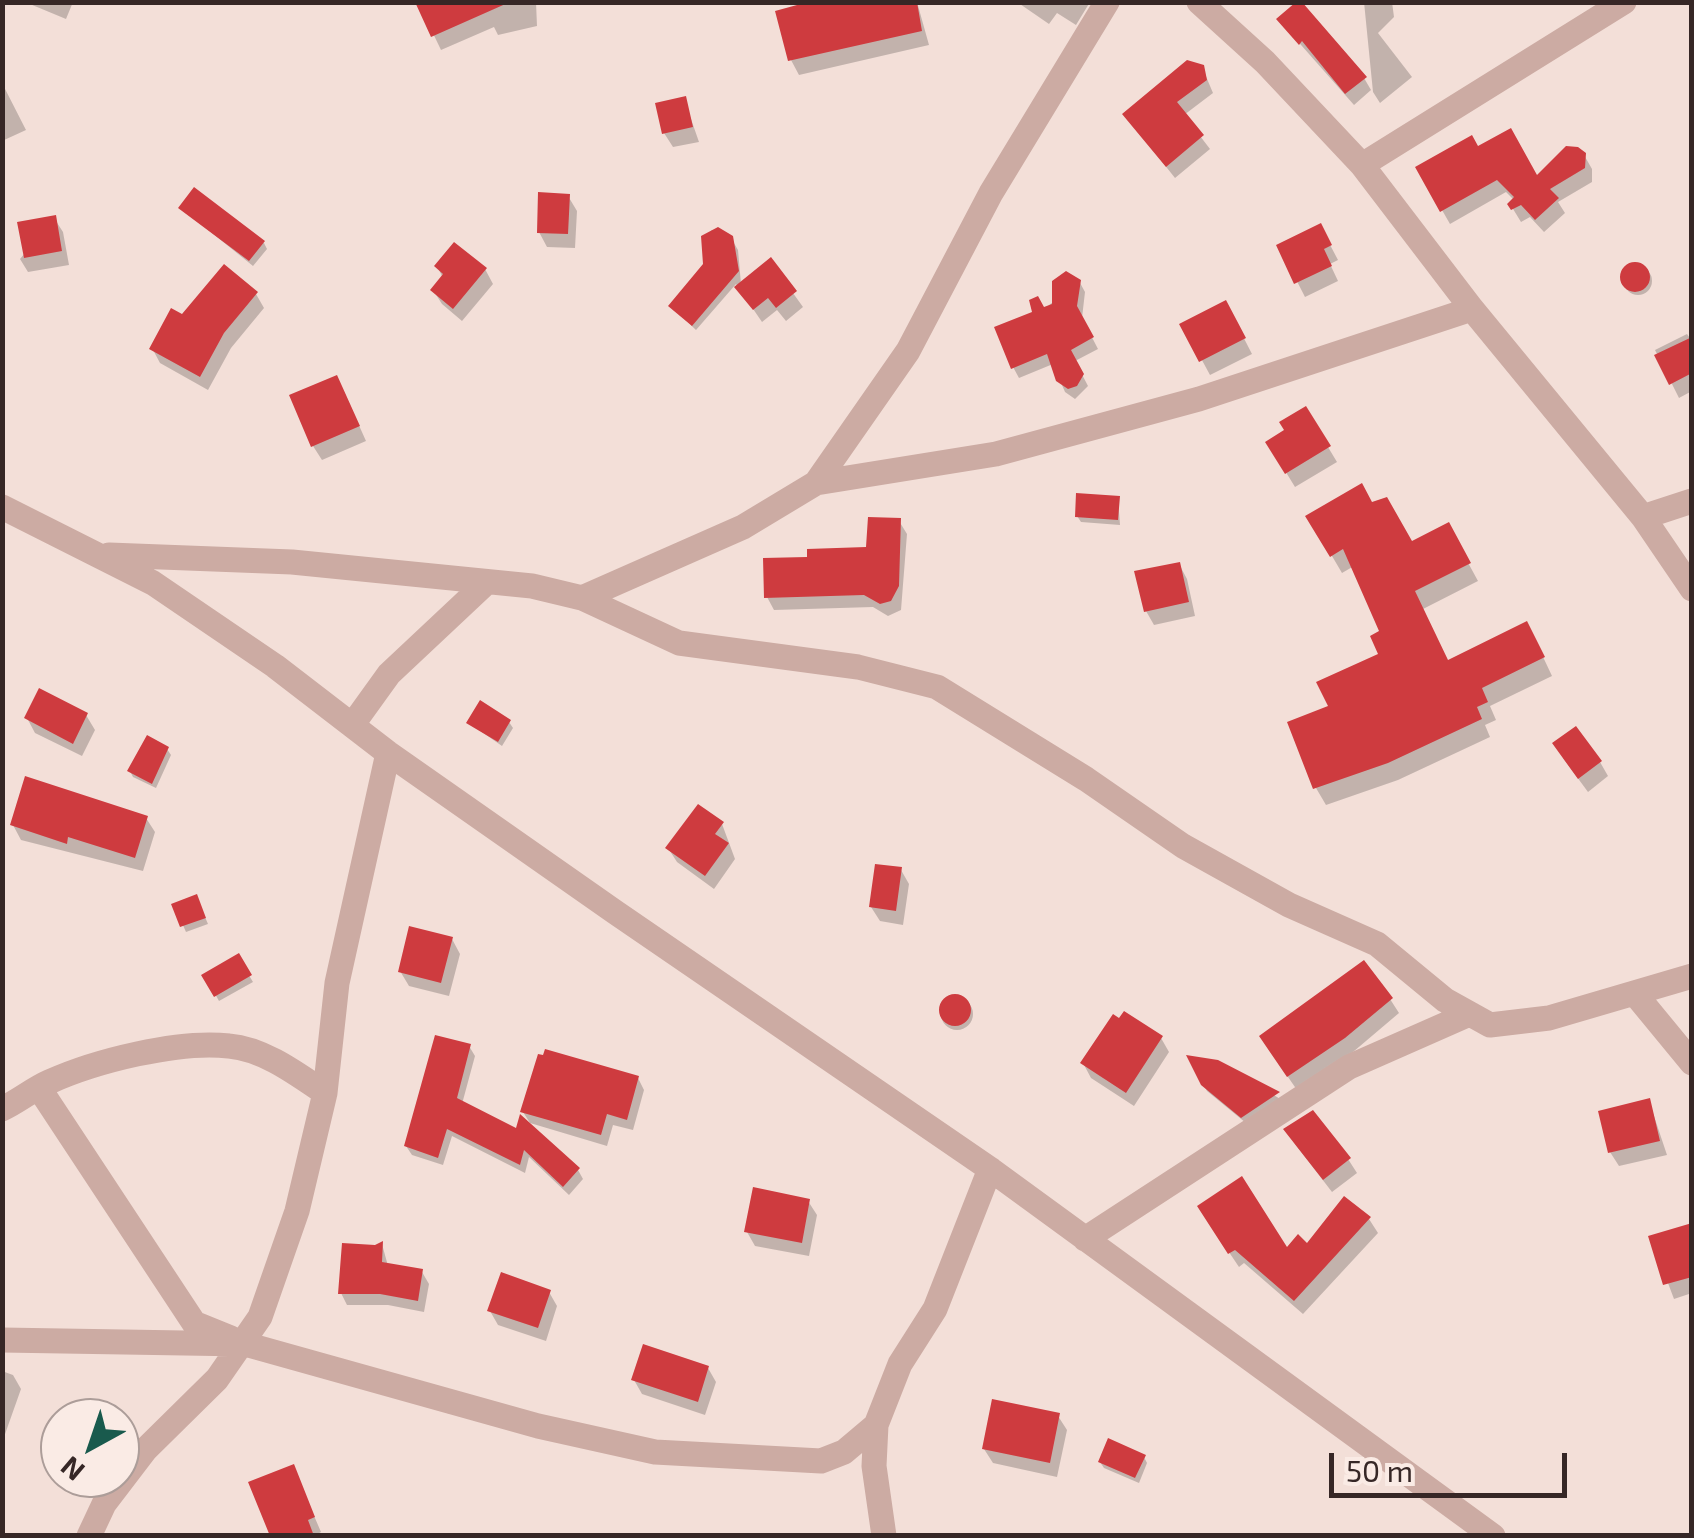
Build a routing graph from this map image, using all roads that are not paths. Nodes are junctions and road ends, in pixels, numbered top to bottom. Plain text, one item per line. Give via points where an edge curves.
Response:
1 (1108, 2) edge
2 (1199, 2) edge
3 (1624, 2) edge
4 (1362, 165) junction
5 (1472, 309) junction
6 (816, 483) junction
7 (1692, 501) edge
8 (2, 507) edge
9 (1643, 517) junction
10 (104, 554) junction
11 (487, 582) junction
12 (1692, 590) edge
13 (582, 598) junction
14 (353, 724) junction
15 (388, 753) junction
16 (1692, 976) edge
17 (1636, 995) junction
18 (1467, 1015) junction
19 (1692, 1063) edge
20 (39, 1088) junction
21 (325, 1093) junction
22 (2, 1109) edge
23 (990, 1170) junction
24 (1085, 1239) junction
25 (2, 1340) edge
26 (244, 1344) junction
27 (876, 1425) junction
28 (89, 1536) edge
29 (884, 1536) edge
30 (1493, 1536) edge

1 - 6 street via 990,193 908,350
2 - 4 street
3 - 4 street
4 - 5 street
5 - 6 street via 1199,399 996,454
5 - 9 street
6 - 13 street via 744,526
7 - 9 street
8 - 10 street
9 - 12 street
10 - 11 street via 292,562
10 - 14 street
11 - 13 street
11 - 14 street via 389,674
13 - 18 street via 679,643 858,667 937,687 1183,846 1377,944
14 - 15 street
15 - 21 street via 337,982
15 - 23 street
16 - 17 street
17 - 18 street via 1549,1018 1490,1025
17 - 19 street
18 - 24 street via 1349,1067
20 - 21 street via 166,1049 231,1046 285,1065
20 - 22 street
20 - 26 street via 194,1323
21 - 26 street via 297,1210
23 - 24 street
23 - 27 street via 935,1309 900,1364
24 - 30 street
25 - 26 street
26 - 27 street via 655,1452 822,1461
26 - 28 street via 146,1449
27 - 29 street

